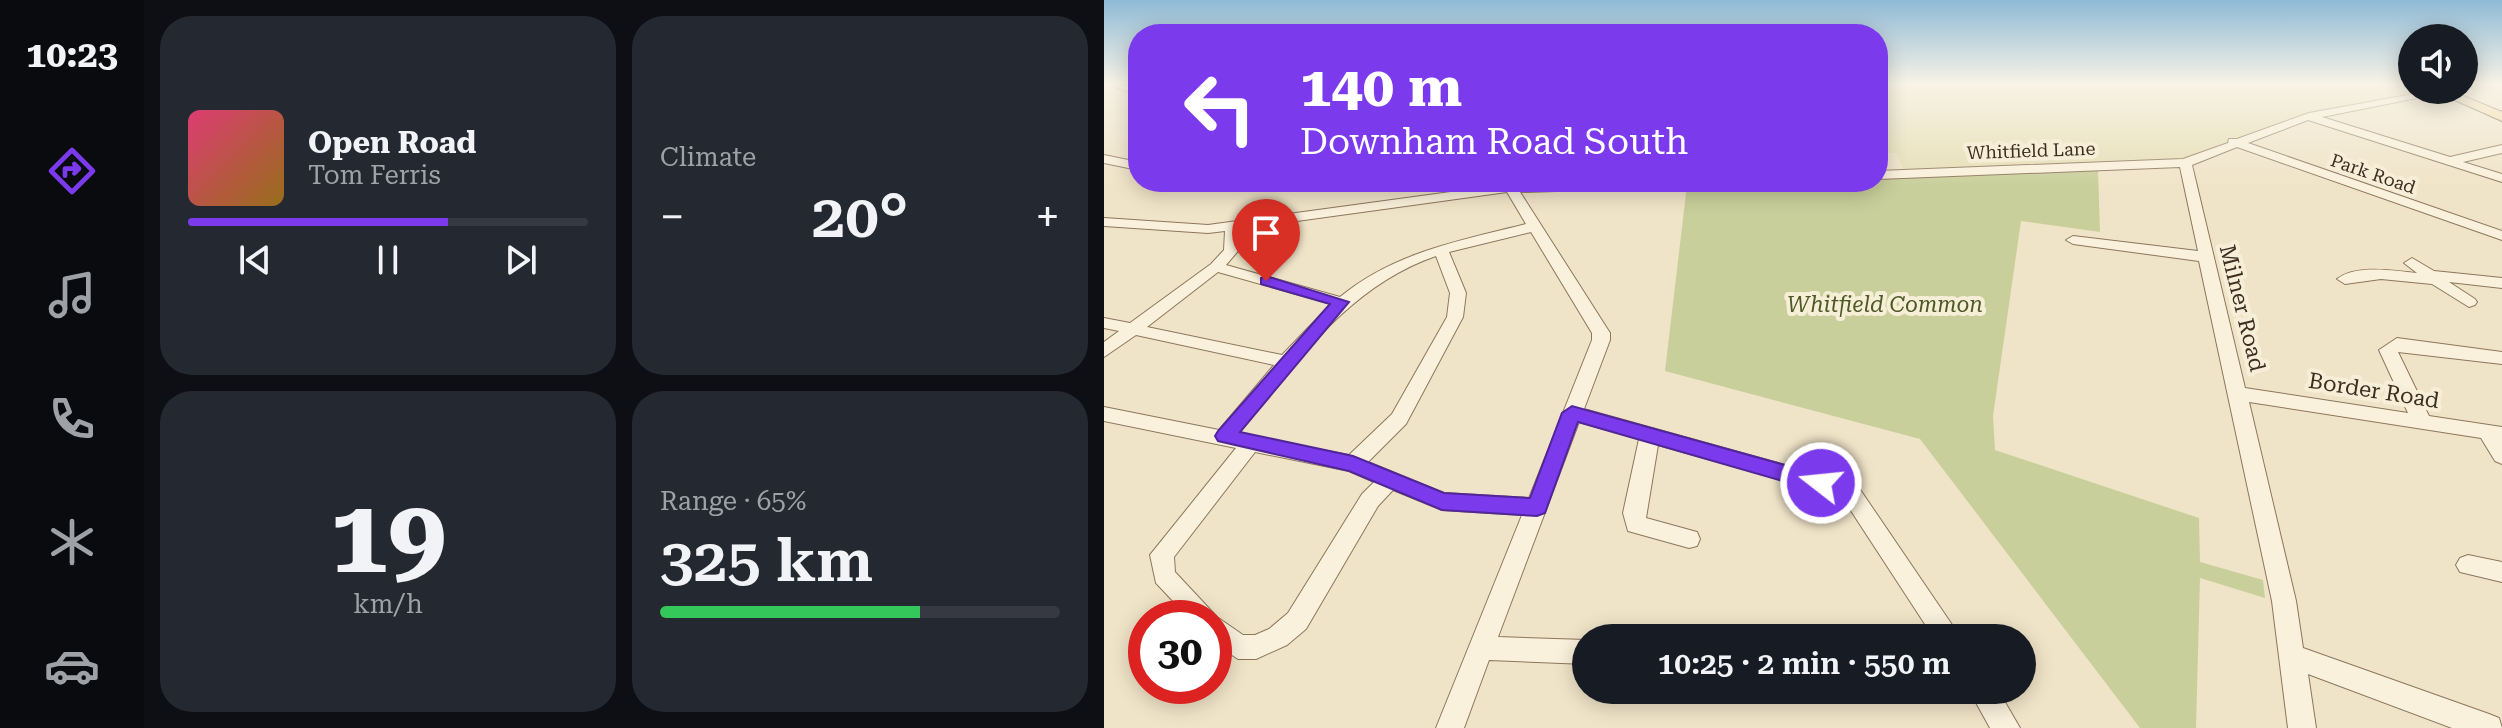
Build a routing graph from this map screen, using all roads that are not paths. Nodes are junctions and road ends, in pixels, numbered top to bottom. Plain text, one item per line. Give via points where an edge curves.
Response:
1 (2303, 118) edge
2 (2315, 118) edge
3 (2233, 142) junction
4 (2502, 149) edge
5 (1104, 159) edge
6 (2447, 162) junction
7 (2185, 163) junction
8 (1128, 164) edge
9 (1888, 175) edge
10 (2502, 178) edge
11 (1462, 192) edge
12 (1513, 192) edge
13 (1104, 222) edge
14 (1232, 226) junction
15 (1533, 227) junction
16 (2502, 236) edge
17 (2073, 240) dead end
18 (1442, 252) junction
19 (2206, 257) junction
20 (2412, 263) dead end
21 (1216, 267) junction
22 (2352, 274) dead end
23 (2433, 278) junction
24 (2502, 283) edge
25 (1341, 302) junction
26 (2469, 302) dead end
27 (1104, 323) edge
28 (1137, 328) junction
29 (1104, 351) edge
30 (2502, 358) edge
31 (1289, 362) junction
32 (2239, 394) junction
33 (1572, 413) junction
34 (1104, 414) edge
35 (2422, 421) junction
36 (2495, 433) edge
37 (1650, 435) junction
38 (1225, 436) junction
39 (1250, 444) junction
40 (2502, 456) edge
41 (1353, 464) junction
42 (1391, 478) junction
43 (1537, 507) junction
44 (1689, 540) dead end
45 (2468, 565) dead end
46 (2502, 572) edge
47 (1187, 600) edge
48 (1939, 624) edge
49 (1232, 642) edge
50 (1482, 648) junction
51 (1572, 651) edge
52 (2290, 655) junction
53 (1991, 704) edge
54 (1450, 728) edge
55 (2006, 728) edge
56 (2302, 728) edge
57 (2489, 728) edge

1 - 3 street
2 - 6 street
3 - 7 street
3 - 16 street, Park Road
4 - 6 street
5 - 8 street
6 - 10 street
7 - 9 street, Whitfield Lane
7 - 19 street, Milner Road
11 - 14 street
12 - 15 street
13 - 14 street
14 - 21 street via 1231,251
15 - 18 street
15 - 33 street via 1601,333
17 - 19 street via 2094,238
18 - 25 street via 1383,273
18 - 41 street via 1458,293 1455,317 1399,419
19 - 32 street, Milner Road
20 - 23 street
21 - 25 street
21 - 28 street
22 - 23 street
23 - 24 street
23 - 26 street
25 - 31 street
27 - 28 street
28 - 29 street
28 - 31 street
30 - 35 street via 2397,344 2388,350
31 - 38 street
32 - 35 street, Border Road
32 - 52 street, Milner Road via 2284,601
33 - 37 street
33 - 43 street
34 - 38 street
35 - 36 street, Border Road
36 - 40 street
37 - 44 street via 1636,525
37 - 48 street via 1849,491
38 - 39 street
39 - 41 street
39 - 47 street via 1162,555 1164,576
41 - 42 street
42 - 43 street via 1442,501
42 - 49 street via 1370,500 1297,621 1256,647
43 - 50 street
45 - 46 street
50 - 51 street
50 - 54 street
52 - 56 street, Milner Road
52 - 57 street
53 - 55 street

